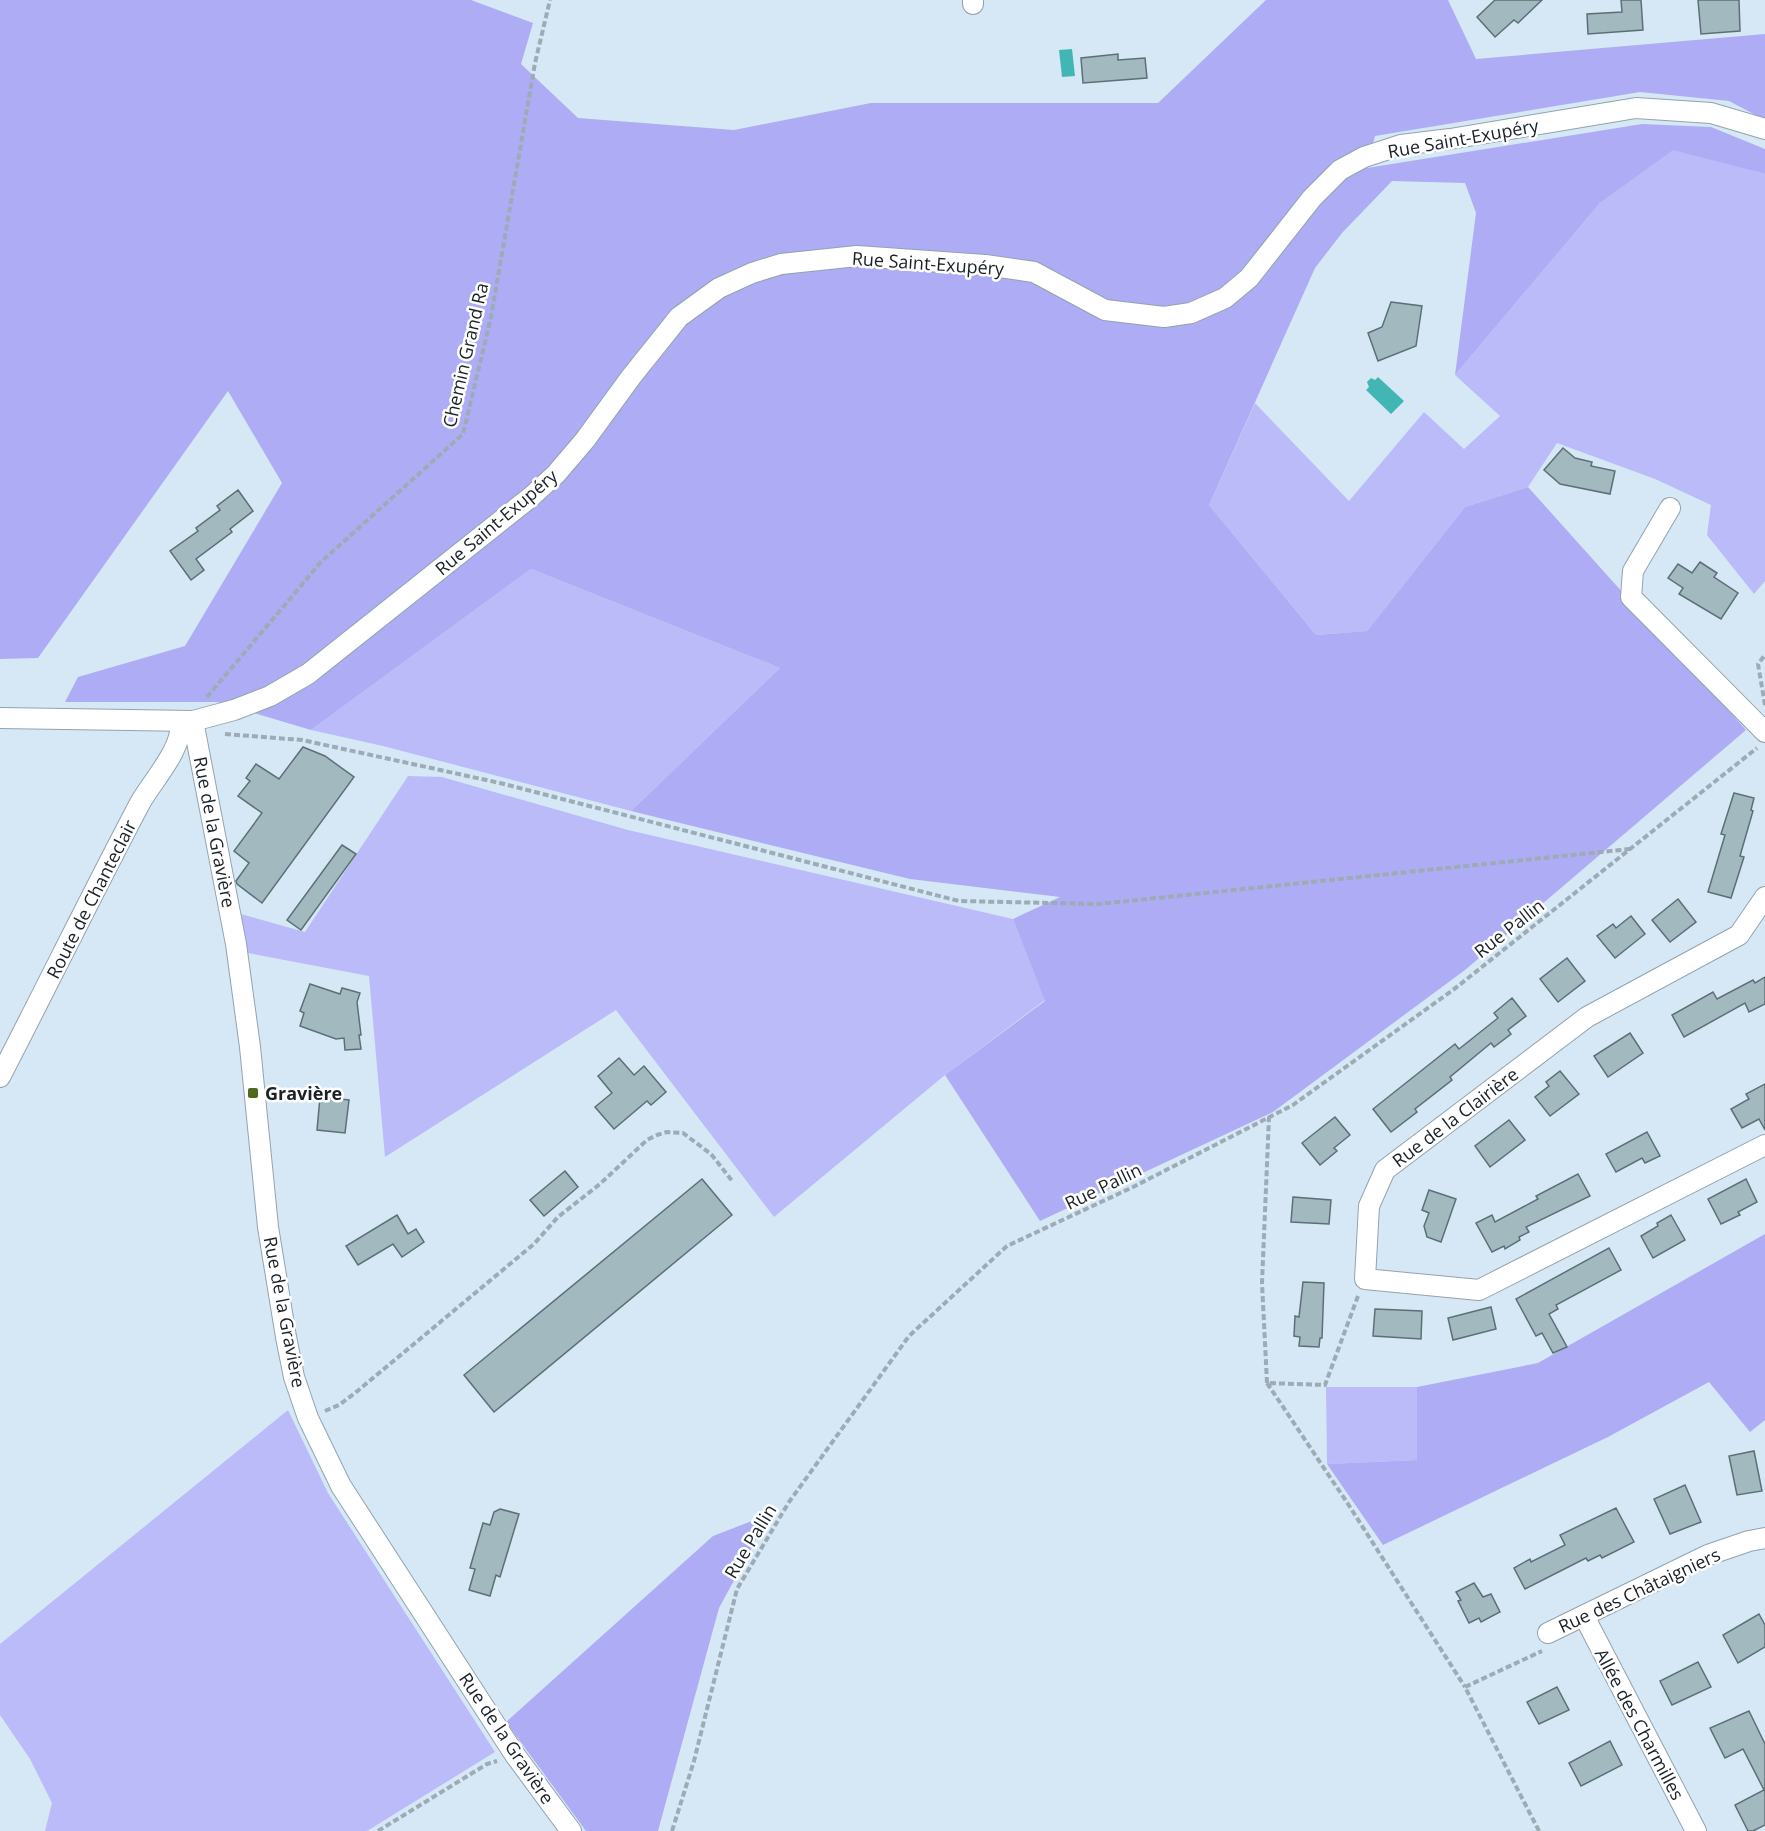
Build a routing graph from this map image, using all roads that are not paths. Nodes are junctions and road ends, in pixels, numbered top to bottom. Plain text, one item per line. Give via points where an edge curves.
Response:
1 (1765, 129) edge
2 (1670, 508) dead end
3 (0, 718) edge
4 (187, 722) junction
5 (1765, 732) edge
6 (1765, 897) edge
7 (0, 1077) edge
8 (1765, 1145) edge
9 (1765, 1538) edge
10 (1584, 1616) junction
11 (1548, 1633) road end
12 (571, 1831) edge
13 (1695, 1831) edge

1 - 4 street, Rue Saint-Exupéry via 1711,113 1636,108 1401,145 1340,170 1312,198 1249,278 1225,298 1182,315 1164,317 1106,310 1034,272 985,265 857,256 781,264 752,273 719,288 679,317 585,440 532,496 308,674 243,707
2 - 5 street via 1633,572 1631,597
3 - 4 street, Rue Saint-Exupéry
4 - 7 street, Route de Chanteclair via 141,801
4 - 12 street, Rue de la Gravière via 236,944 268,1227 294,1377 308,1418 340,1486 515,1755
6 - 8 street, Rue de la Clairière via 1739,935 1587,1017 1385,1170 1369,1206 1365,1279 1479,1290
9 - 10 street, Rue des Châtaigniers via 1708,1554
10 - 11 street, Rue des Châtaigniers
10 - 13 street, Allée des Charmilles

